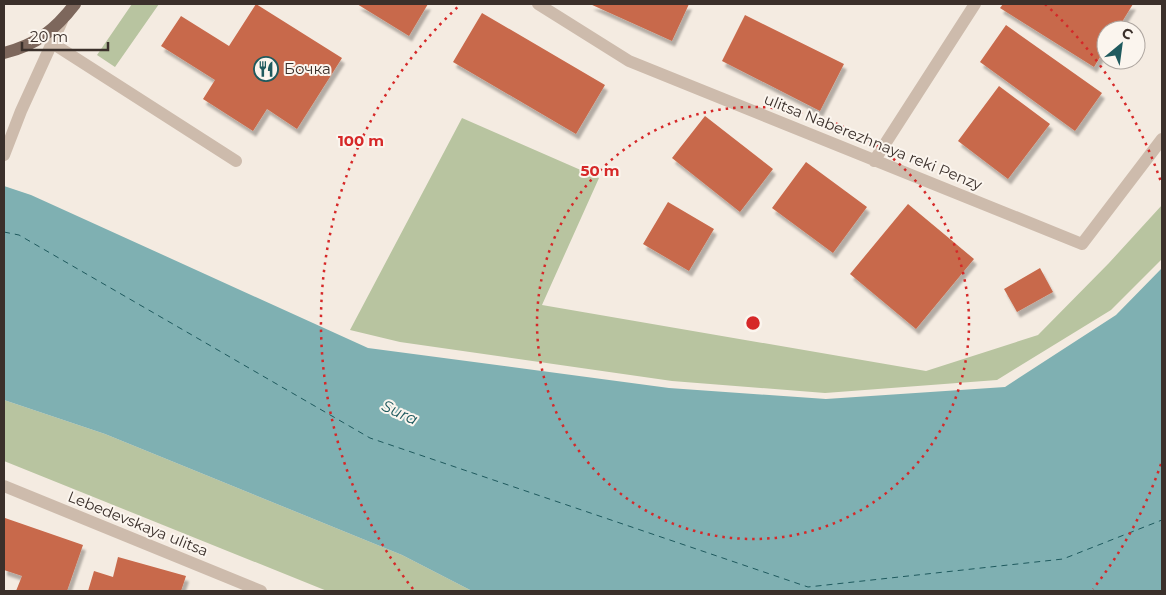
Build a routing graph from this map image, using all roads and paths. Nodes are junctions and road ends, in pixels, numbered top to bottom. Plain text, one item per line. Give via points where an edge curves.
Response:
1 (75, 4) edge
2 (538, 4) edge
3 (976, 4) edge
4 (62, 21) junction
5 (52, 43) junction
6 (4, 53) edge
7 (1162, 139) edge
8 (4, 155) edge
9 (236, 161) dead end
10 (874, 161) junction
11 (4, 486) edge
12 (261, 591) edge

1 - 4 main road
2 - 10 street, ulitsa Naberezhnaya reki Penzy via 629,61
3 - 10 street
4 - 5 street
4 - 6 main road via 39,40
5 - 8 street
5 - 9 street
7 - 10 street, ulitsa Naberezhnaya reki Penzy via 1082,244
11 - 12 street, Lebedevskaya ulitsa

